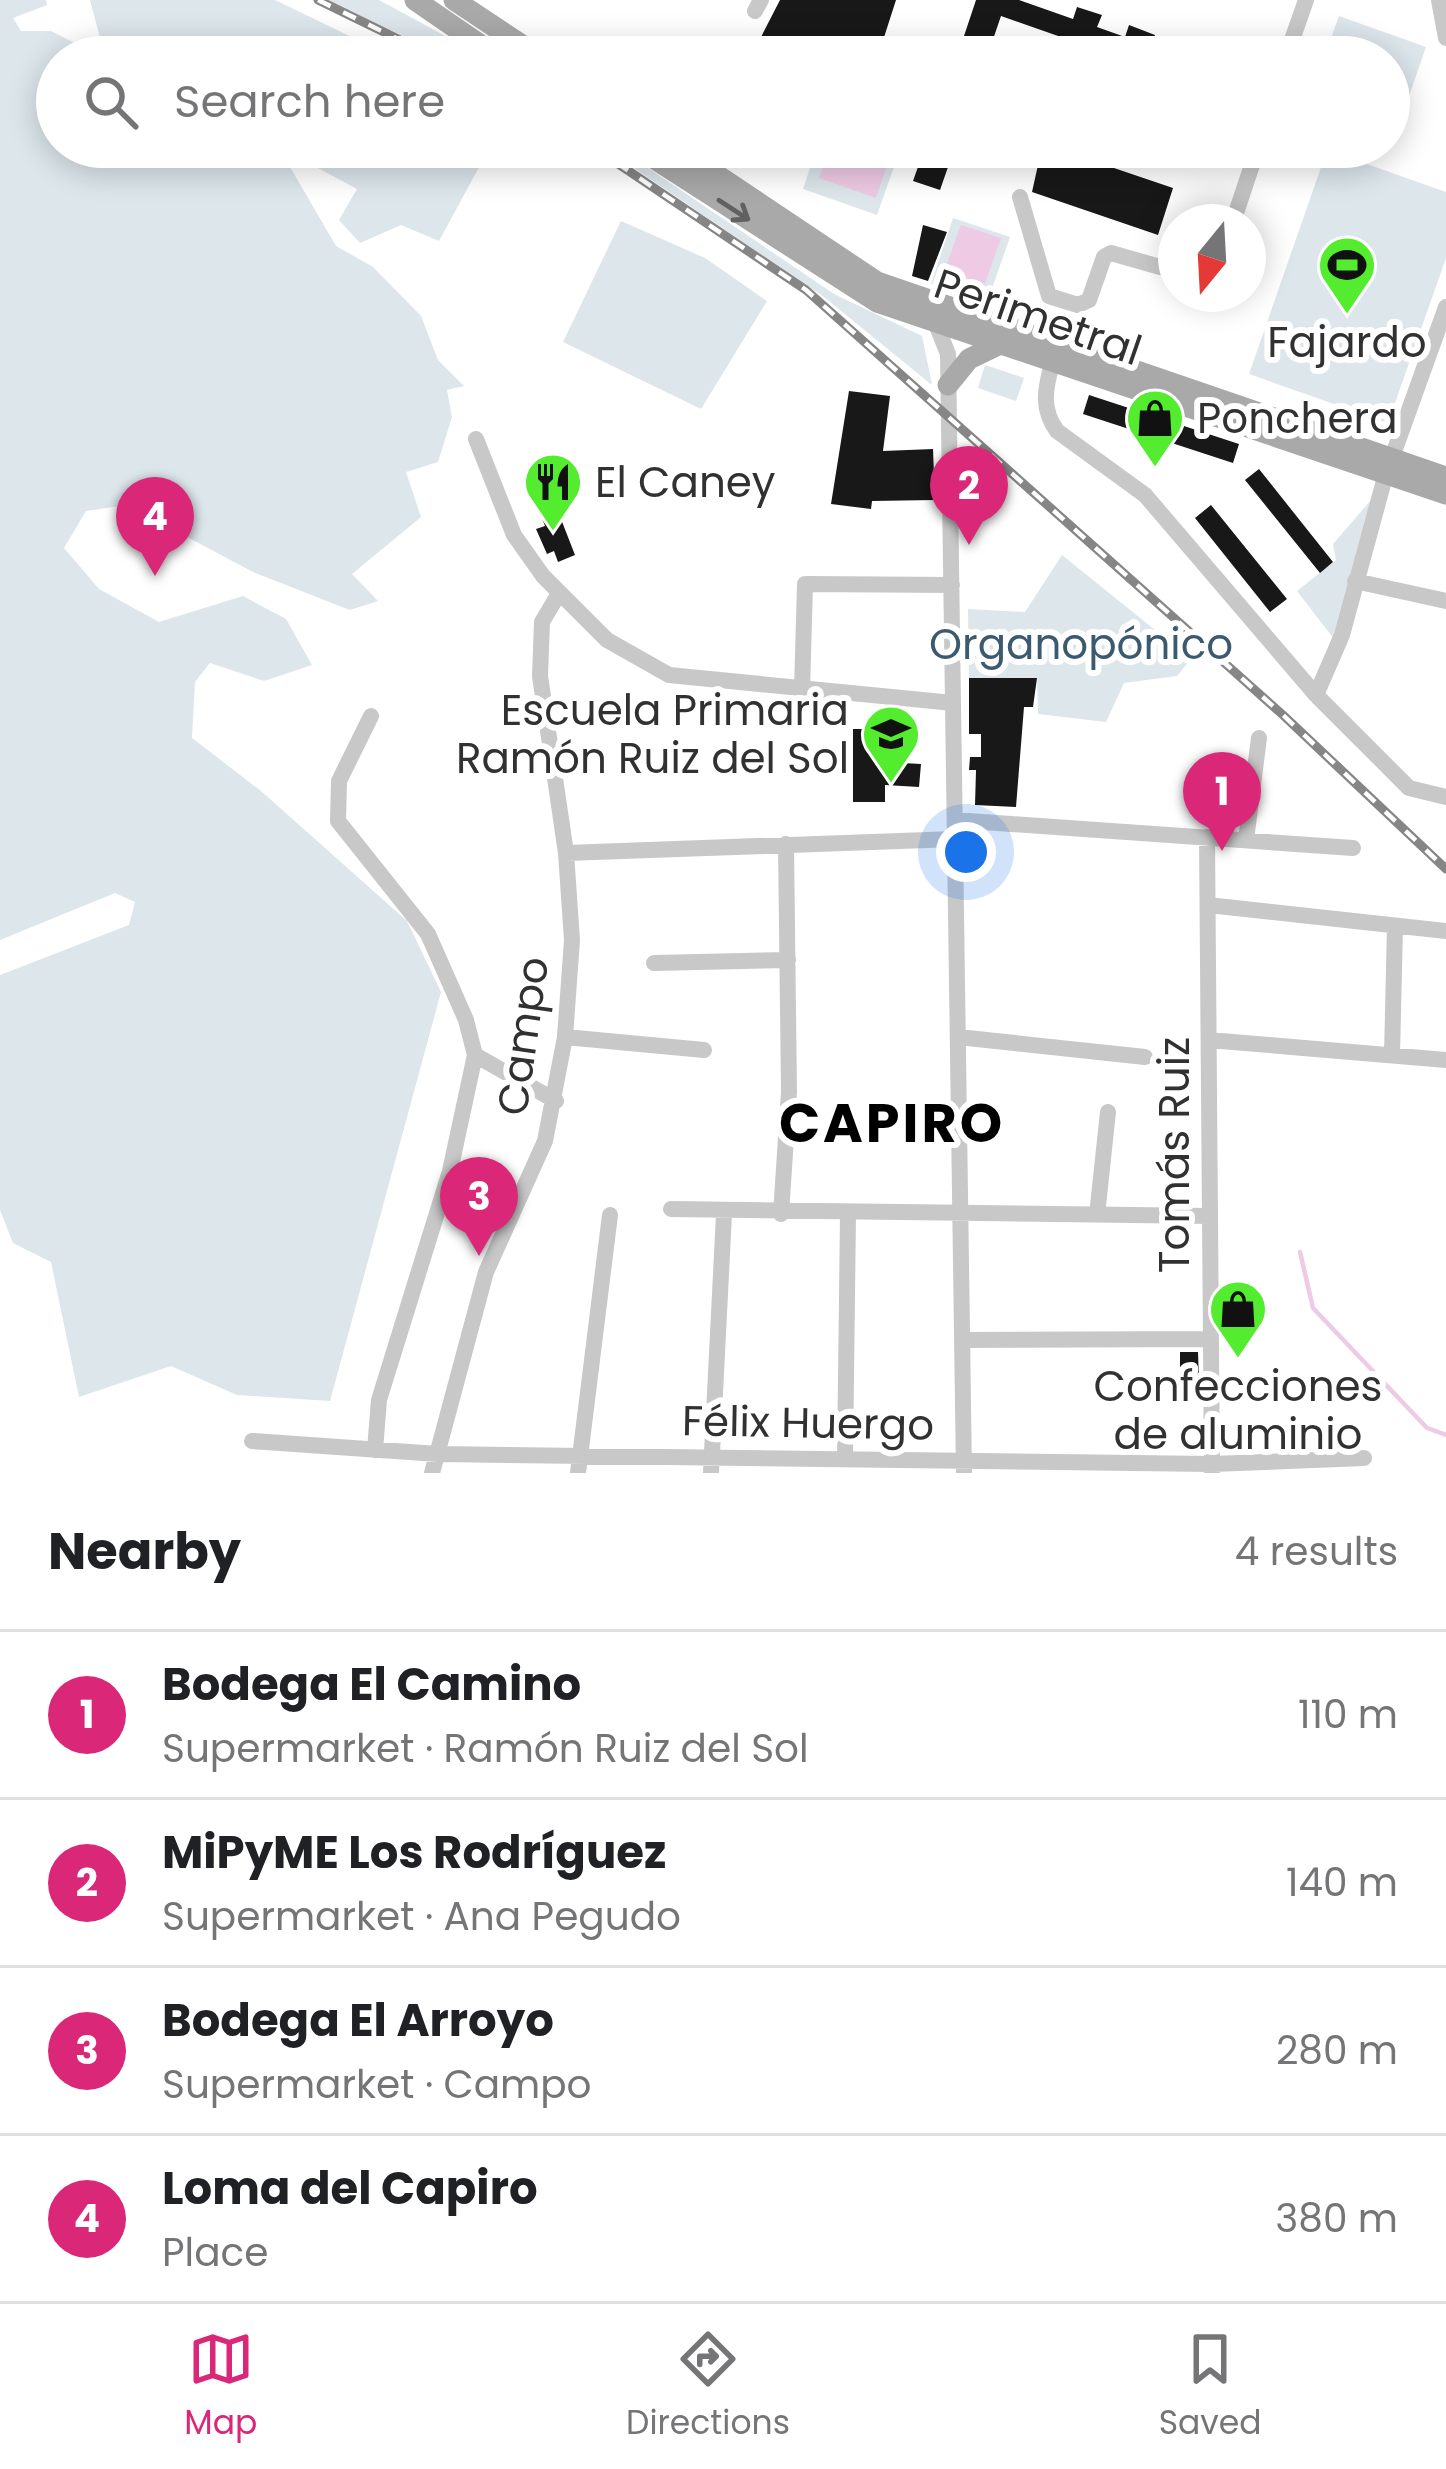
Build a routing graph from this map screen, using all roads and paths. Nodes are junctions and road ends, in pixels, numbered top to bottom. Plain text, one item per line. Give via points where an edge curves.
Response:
1 (454, 0) edge
2 (1306, 0) edge
3 (1439, 0) edge
4 (415, 2) edge
5 (466, 36) edge
6 (508, 36) edge
7 (1293, 36) edge
8 (1446, 38) edge
9 (669, 168) edge
10 (706, 168) edge
11 (1251, 168) edge
12 (1020, 197) dead end
13 (1239, 204) edge
14 (1158, 267) edge
15 (912, 296) junction
16 (1446, 307) edge
17 (936, 324) junction
18 (962, 333) junction
19 (995, 334) junction
20 (948, 354) junction
21 (1052, 364) junction
22 (948, 385) junction
23 (476, 440) dead end
24 (1388, 470) junction
25 (1446, 477) edge
26 (1446, 494) edge
27 (1355, 581) junction
28 (952, 585) junction
29 (558, 595) junction
30 (1446, 602) edge
31 (1330, 662) junction
32 (1301, 677) junction
33 (802, 690) junction
34 (1316, 695) junction
35 (953, 703) junction
36 (371, 716) dead end
37 (1259, 738) dead end
38 (1446, 797) edge
39 (955, 830) junction
40 (1207, 837) junction
41 (1246, 840) junction
42 (786, 844) junction
43 (1353, 848) dead end
44 (566, 853) junction
45 (1208, 905) junction
46 (1395, 926) junction
47 (1446, 931) edge
48 (788, 960) junction
49 (654, 963) dead end
50 (566, 1037) junction
51 (958, 1037) junction
52 (1209, 1040) junction
53 (704, 1050) dead end
54 (475, 1055) junction
55 (1392, 1055) junction
56 (1145, 1057) dead end
57 (1446, 1060) edge
58 (556, 1101) junction
59 (1108, 1112) dead end
60 (671, 1210) dead end
61 (724, 1214) junction
62 (781, 1214) junction
63 (848, 1214) junction
64 (610, 1215) dead end
65 (961, 1215) junction
66 (1096, 1215) junction
67 (1210, 1216) junction
68 (1211, 1339) junction
69 (962, 1340) junction
70 (252, 1441) dead end
71 (375, 1450) junction
72 (438, 1454) junction
73 (1364, 1458) dead end
74 (845, 1460) junction
75 (578, 1464) edge
76 (711, 1465) edge
77 (869, 1466) edge
78 (964, 1467) edge
79 (1212, 1468) edge
80 (432, 1473) edge

1 - 6 main road
2 - 7 street
3 - 8 street
4 - 5 main road
9 -> 17 main road, Perimetral via 877,302
10 - 15 main road, Perimetral via 877,282
11 - 13 street
12 - 14 street via 1049,296 1078,305 1089,300 1111,253
15 - 17 main road
15 - 19 main road, Perimetral
16 - 24 street
17 - 18 main road, Perimetral
17 - 20 street
18 - 19 main road, Perimetral
18 - 20 street
19 - 21 main road, Perimetral
19 - 22 main road
19 - 24 main road, Perimetral
20 - 22 street
21 - 24 main road, Perimetral
21 - 32 street via 1044,391 1057,431 1145,495
22 - 28 street
23 - 29 street via 514,535
24 - 25 main road, Perimetral
24 - 26 main road, Perimetral
24 - 27 street
27 - 30 street
27 - 31 street
28 - 33 street via 805,584
28 - 35 street
29 - 33 street via 607,640 669,675
29 - 44 street, Campo via 542,622 539,676
31 - 32 street
31 - 34 street
32 - 34 street
33 - 35 street
34 - 38 street via 1409,788
35 - 39 street
36 - 54 street via 338,781 338,820 428,934
37 - 41 street
39 - 40 street
39 - 42 street
39 - 51 street
40 - 41 street
40 - 45 street, Tomás Ruiz
41 - 43 street
42 - 44 street
42 - 48 street
44 - 50 street, Campo
45 - 46 street
45 - 52 street, Tomás Ruiz
46 - 47 street
46 - 55 street
48 - 49 street
48 - 62 street
50 - 53 street
50 - 58 street, Campo
51 - 56 street
51 - 65 street
52 - 55 street
52 - 67 street, Tomás Ruiz
54 - 58 street
54 - 71 street via 450,1171 379,1400
55 - 57 street
58 - 72 street, Campo via 486,1272
59 - 66 street
60 - 61 street
61 - 62 street
61 - 76 street
62 - 63 street
63 - 65 street
63 - 74 street
64 - 75 street
65 - 66 street
65 - 69 street
66 - 67 street
67 - 68 street, Tomás Ruiz
68 - 69 street
68 - 79 street, Tomás Ruiz
69 - 78 street
70 - 71 street, Félix Huergo
71 - 72 street, Félix Huergo
72 - 75 street, Félix Huergo
72 - 80 street, Campo
73 - 79 street, Félix Huergo
74 - 76 street, Félix Huergo
74 - 77 street, Félix Huergo
75 - 76 street, Félix Huergo
77 - 78 street, Félix Huergo
78 - 79 street, Félix Huergo

